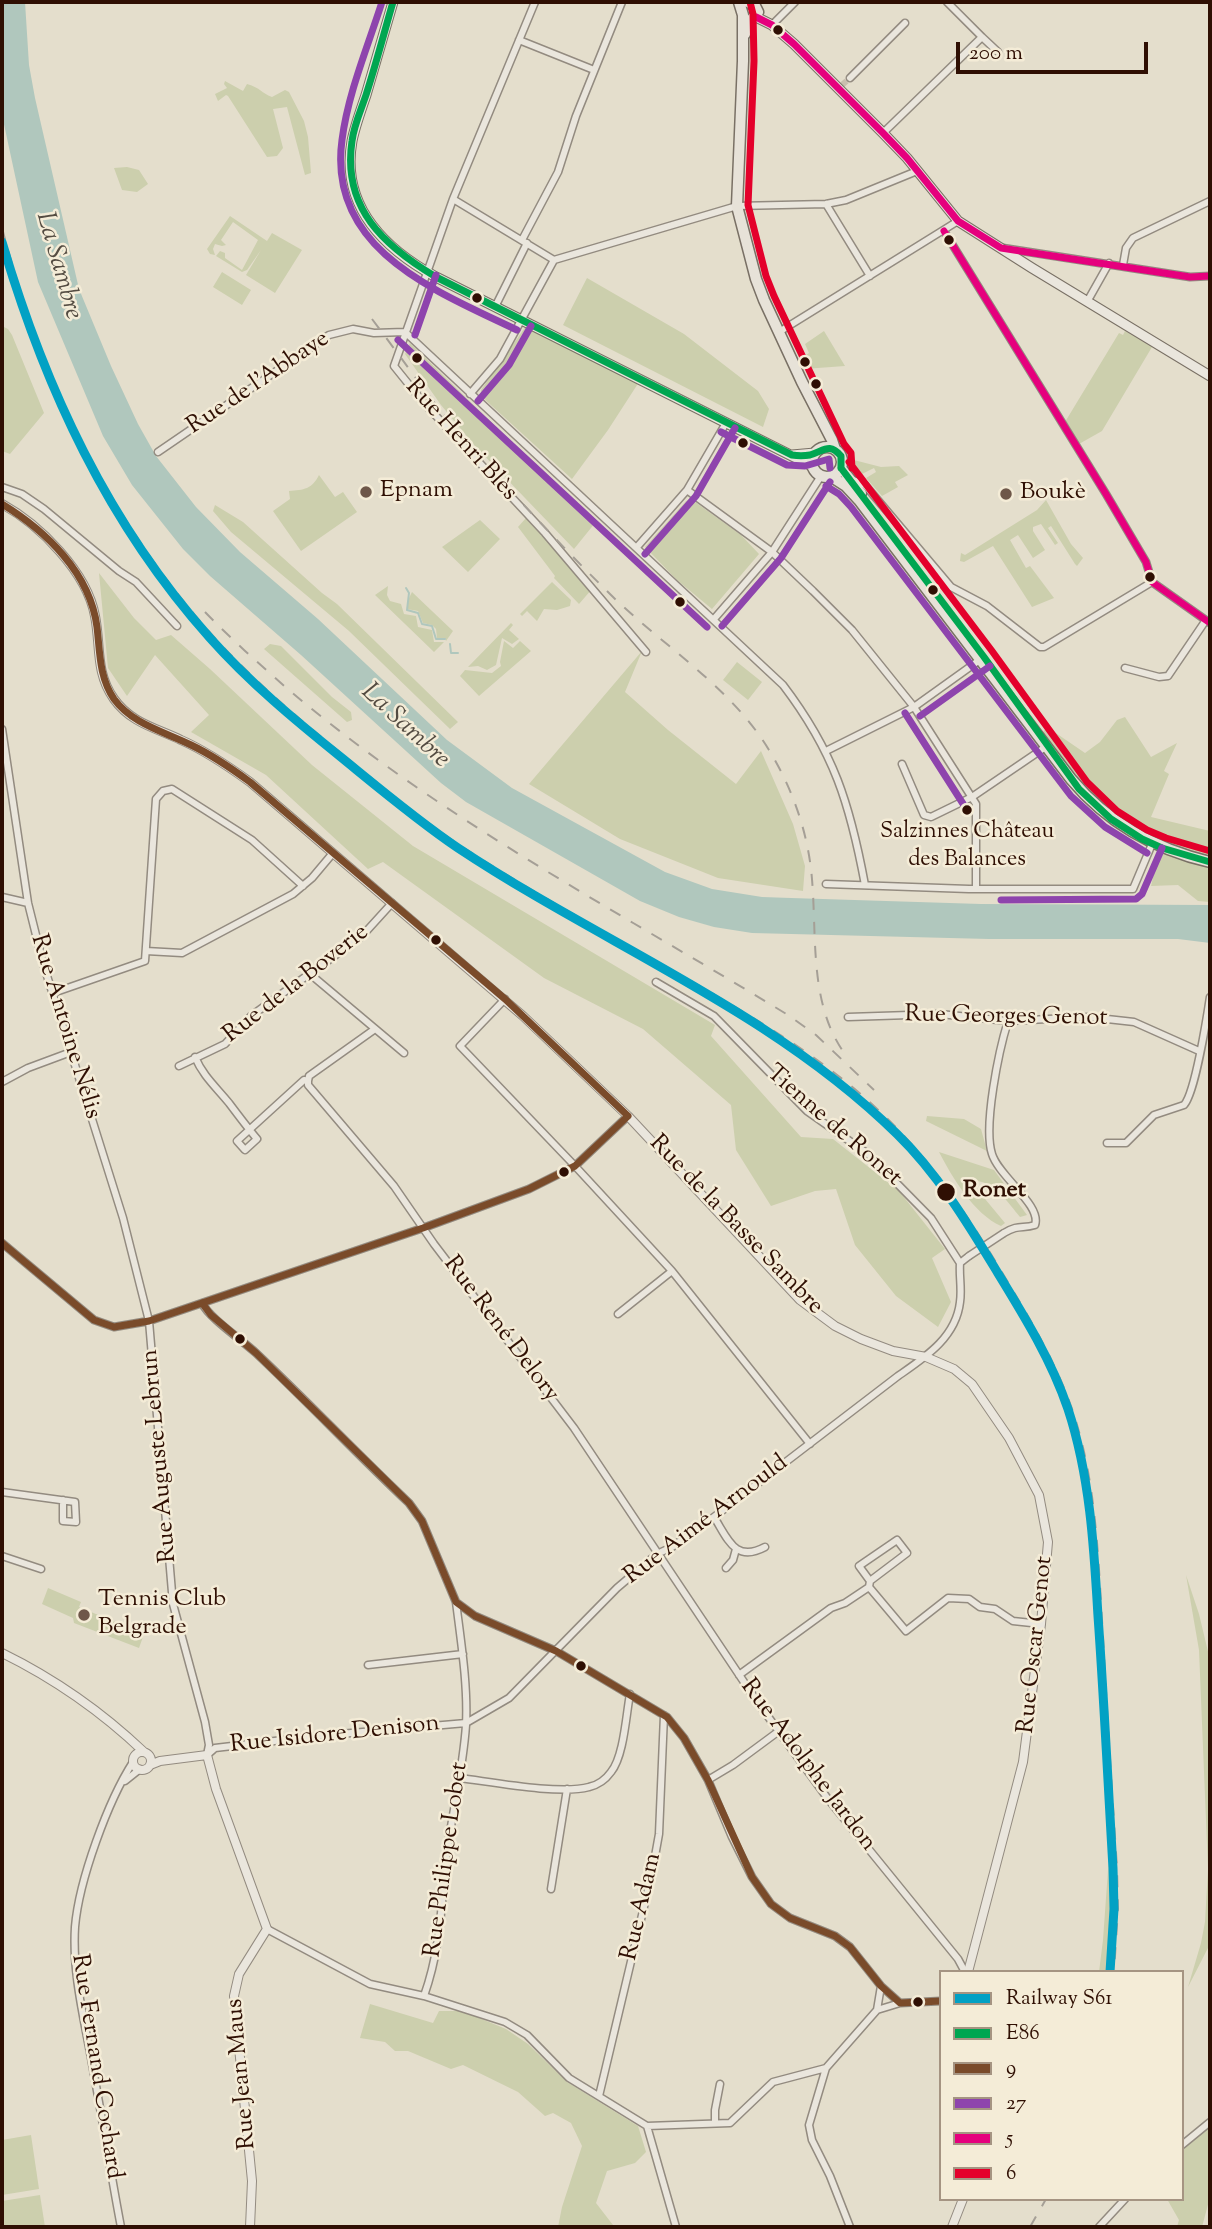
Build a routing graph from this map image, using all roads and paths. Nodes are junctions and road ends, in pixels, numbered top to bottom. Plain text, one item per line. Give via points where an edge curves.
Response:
1 (393, 2) edge
2 (535, 2) edge
3 (622, 2) edge
4 (794, 2) edge
5 (947, 2) edge
6 (748, 9) edge
7 (905, 23) dead end
8 (772, 24) junction
9 (982, 37) junction
10 (519, 40) junction
11 (998, 52) dead end
12 (594, 70) junction
13 (849, 78) tunnel mouth
14 (883, 133) junction
15 (917, 171) junction
16 (453, 199) junction
17 (1210, 201) edge
18 (826, 204) junction
19 (737, 206) junction
20 (958, 221) junction
21 (944, 232) junction
22 (524, 242) junction
23 (1001, 248) junction
24 (554, 260) junction
25 (1109, 263) junction
26 (1123, 265) junction
27 (426, 272) junction
28 (870, 276) junction
29 (1210, 276) edge
30 (1087, 302) junction
31 (495, 307) junction
32 (522, 321) junction
33 (405, 332) junction
34 (779, 332) junction
35 (1210, 376) edge
36 (470, 394) junction
37 (819, 417) junction
38 (726, 423) junction
39 (835, 449) junction
40 (818, 451) junction
41 (158, 452) dead end
42 (792, 455) junction
43 (812, 466) junction
44 (841, 468) junction
45 (826, 477) junction
46 (850, 479) junction
47 (2, 486) edge
48 (687, 490) junction
49 (2, 504) edge
50 (637, 547) junction
51 (772, 552) junction
52 (1152, 582) junction
53 (715, 619) junction
54 (1208, 621) edge
55 (177, 626) dead end
56 (646, 652) dead end
57 (982, 658) junction
58 (1125, 668) dead end
59 (914, 707) junction
60 (2, 729) edge
61 (1047, 746) junction
62 (826, 751) junction
63 (902, 764) dead end
64 (972, 797) junction
65 (1152, 844) junction
66 (334, 853) junction
67 (1210, 862) edge
68 (826, 884) dead end
69 (303, 886) junction
70 (864, 886) junction
71 (976, 889) junction
72 (2, 897) edge
73 (28, 903) junction
74 (392, 904) junction
75 (146, 951) junction
76 (310, 974) junction
77 (656, 982) dead end
78 (53, 993) junction
79 (1210, 996) edge
80 (505, 999) junction
81 (848, 1017) dead end
82 (1008, 1021) junction
83 (375, 1029) junction
84 (1199, 1051) junction
85 (71, 1052) junction
86 (404, 1053) dead end
87 (195, 1057) junction
88 (179, 1066) dead end
89 (309, 1081) junction
90 (2, 1082) edge
91 (628, 1116) junction
92 (1107, 1143) dead end
93 (575, 1166) junction
94 (422, 1228) junction
95 (2, 1243) edge
96 (960, 1264) junction
97 (672, 1271) junction
98 (202, 1303) junction
99 (618, 1314) dead end
100 (149, 1321) junction
101 (926, 1357) junction
102 (810, 1444) junction
103 (2, 1492) edge
104 (63, 1500) dead end
105 (714, 1517) junction
106 (765, 1547) dead end
107 (736, 1549) junction
108 (657, 1554) junction
109 (2, 1556) edge
110 (726, 1568) dead end
111 (41, 1569) dead end
112 (869, 1584) junction
113 (456, 1602) junction
114 (1041, 1624) junction
115 (556, 1651) junction
116 (2, 1653) edge
117 (463, 1654) junction
118 (368, 1665) dead end
119 (739, 1675) junction
120 (630, 1694) junction
121 (664, 1715) junction
122 (466, 1723) junction
123 (779, 1731) junction
124 (207, 1755) junction
125 (143, 1758) junction
126 (140, 1769) joint
127 (460, 1778) junction
128 (708, 1780) junction
129 (120, 1788) junction
130 (567, 1789) junction
131 (551, 1889) dead end
132 (267, 1929) junction
133 (966, 1970) edge
134 (968, 1970) edge
135 (881, 1986) junction
136 (424, 1996) junction
137 (939, 2001) edge
138 (900, 2003) junction
139 (877, 2010) junction
140 (827, 2068) junction
141 (720, 2084) dead end
142 (599, 2095) junction
143 (1210, 2122) edge
144 (715, 2123) junction
145 (647, 2126) junction
146 (1184, 2143) edge
147 (962, 2201) edge
148 (1123, 2201) edge
149 (121, 2227) edge
150 (250, 2227) edge
151 (677, 2227) edge
152 (850, 2227) edge
153 (952, 2227) edge
154 (1099, 2227) edge

1 - 27 main road via 352,143 352,174 369,224 390,248
2 - 10 street, Rue Henri Blès
3 - 12 street
4 - 8 street
5 - 9 street
6 - 8 main road
6 - 19 main road
7 - 13 street
8 - 14 main road
9 - 11 street
9 - 14 street
10 - 12 street
10 - 16 street, Rue Henri Blès
12 - 22 street via 558,172
14 - 15 main road
15 - 18 street
15 - 20 main road
16 - 22 street
16 - 27 street, Rue Henri Blès
17 - 26 street via 1133,238
18 - 19 street
18 - 28 street
19 - 24 street
19 - 34 main road via 756,279
20 - 21 street
20 - 23 main road
21 - 28 street
21 - 52 street via 1106,494 1146,562
22 - 24 street
22 - 31 street
23 - 25 street
23 - 30 main road
24 - 32 street
25 - 26 street
25 - 30 street
26 - 29 street via 1190,277
27 - 31 main road
27 - 33 street, Rue Henri Blès
28 - 34 street
30 - 35 main road
31 - 32 main road
32 - 36 street via 500,359
32 - 38 main road
33 - 36 street
33 - 41 street, Rue de l'Abbaye via 353,329 330,335
33 - 56 street, Rue Henri Blès via 394,366
34 - 37 main road
36 - 50 street
37 - 39 main road
37 - 40 main road via 825,439
38 - 42 main road
38 - 48 street
39 - 40 main road
39 - 44 main road via 841,456
40 - 42 main road
40 - 43 main road
42 - 43 main road
43 - 45 main road
44 - 45 main road
44 - 46 main road
45 - 51 street
45 - 57 main road via 846,486 859,500
46 - 52 street via 865,485 951,587 987,606 1040,647
46 - 57 main road
47 - 55 street via 44,509 136,582
48 - 50 street
48 - 51 street
49 - 66 street, Rue de la Basse Sambre via 35,527 83,582 96,618 102,676 124,710 140,723 233,769
50 - 53 street
51 - 53 street
51 - 59 street via 852,630
52 - 54 street
53 - 62 street via 783,685
54 - 58 street via 1168,676
57 - 59 street
57 - 61 main road
59 - 62 street
59 - 64 street
60 - 73 street, Rue Antoine Nélis
61 - 64 street
61 - 65 main road via 1088,799
62 - 70 street via 847,802
63 - 64 street via 924,815 931,817
64 - 71 street via 976,804
65 - 67 main road
65 - 71 street via 1133,889
66 - 69 street
66 - 74 street, Rue de la Basse Sambre
68 - 70 street
69 - 75 street via 182,953
69 - 75 street via 252,840 172,789 163,792 156,799
70 - 71 street
72 - 73 street
73 - 78 street, Rue Antoine Nélis
74 - 76 street, Rue de la Boverie via 362,936
74 - 80 street, Rue de la Basse Sambre
75 - 78 street via 145,961
76 - 83 street
76 - 87 street, Rue de la Boverie via 251,1016 225,1044
77 - 96 street, Tienne de Ronet via 714,1016 807,1111 868,1154 931,1218
78 - 85 street, Rue Antoine Nélis
79 - 84 street
80 - 91 street, Rue de la Basse Sambre
80 - 93 street via 460,1046
81 - 82 street, Rue Georges Genot via 940,1014
82 - 84 street, Rue Georges Genot via 1089,1017 1134,1022
82 - 96 street, bridge via 994,1093 992,1154 1002,1175 1035,1211 1037,1220 1035,1225 1019,1225 1004,1233
83 - 86 street
83 - 89 street via 309,1076
84 - 92 street via 1187,1102 1154,1115 1126,1143
85 - 90 street
85 - 100 street, Rue Antoine Nélis via 123,1218
87 - 88 street, Rue de la Boverie
87 - 89 street via 204,1076 249,1130 304,1080
89 - 94 street, Rue René Delory
91 - 93 street
91 - 101 street, Rue de la Basse Sambre via 800,1300 861,1339
93 - 94 street via 528,1189
93 - 97 street
94 - 98 street
94 - 108 street, Rue René Delory via 606,1472
95 - 100 street via 94,1320 114,1326
96 - 101 street via 956,1321
97 - 99 street
97 - 102 street
98 - 100 street
98 - 113 street, Rue Philippe Lobet via 409,1503 422,1521
100 - 124 street, Rue Auguste Lebrun via 173,1604 205,1721
101 - 102 street, Rue Aimé Arnould
101 - 114 street, Rue Oscar Genot via 954,1369 972,1384 1009,1438 1039,1495 1048,1542
102 - 105 street, Rue Aimé Arnould
103 - 104 street
105 - 107 street
105 - 108 street, Rue Aimé Arnould
106 - 107 street via 754,1553
107 - 110 street
108 - 115 street, Rue Aimé Arnould
108 - 119 street, Rue Adolphe Jardon
109 - 111 street
112 - 112 street via 907,1553 897,1540 859,1566
112 - 114 street via 906,1631 948,1598 969,1599 1013,1621
112 - 119 street
113 - 115 street via 475,1616
113 - 117 street, Rue Philippe Lobet
114 - 134 street, Rue Oscar Genot via 1024,1762
115 - 120 street
115 - 122 street, Rue Aimé Arnould via 509,1698
116 - 125 street via 36,1670 131,1740
117 - 118 street
117 - 122 street, Rue Philippe Lobet
119 - 123 street, Rue Adolphe Jardon
120 - 121 street
120 - 130 street via 611,1772 590,1787
121 - 128 street via 684,1738
121 - 142 street, Rue Adam via 659,1834
122 - 124 street, Rue Isidore Denison via 215,1748
122 - 127 street, Rue Philippe Lobet
123 - 128 street
123 - 133 street, Rue Adolphe Jardon
124 - 125 street via 160,1761
124 - 132 street
125 - 126 street
125 - 129 street, Rue Fernand Cochard
126 - 129 street, Rue Fernand Cochard
127 - 130 street
127 - 136 street, Rue Philippe Lobet via 435,1966
128 - 135 street via 752,1877 771,1904 850,1947
129 - 149 street, Rue Fernand Cochard via 82,1886 75,1958
130 - 131 street
132 - 136 street via 370,1984
132 - 150 street, Rue Jean Maus via 239,1974 234,1996 252,2180
135 - 138 street
135 - 139 street
136 - 142 street via 505,2022 527,2035 569,2078
137 - 138 street
138 - 139 street
139 - 140 street
140 - 144 street via 773,2082 730,2123
140 - 152 street via 809,2125 811,2140 831,2176
141 - 144 street
142 - 145 street
143 - 146 street
144 - 145 street
145 - 151 street
147 - 153 street
148 - 154 street

